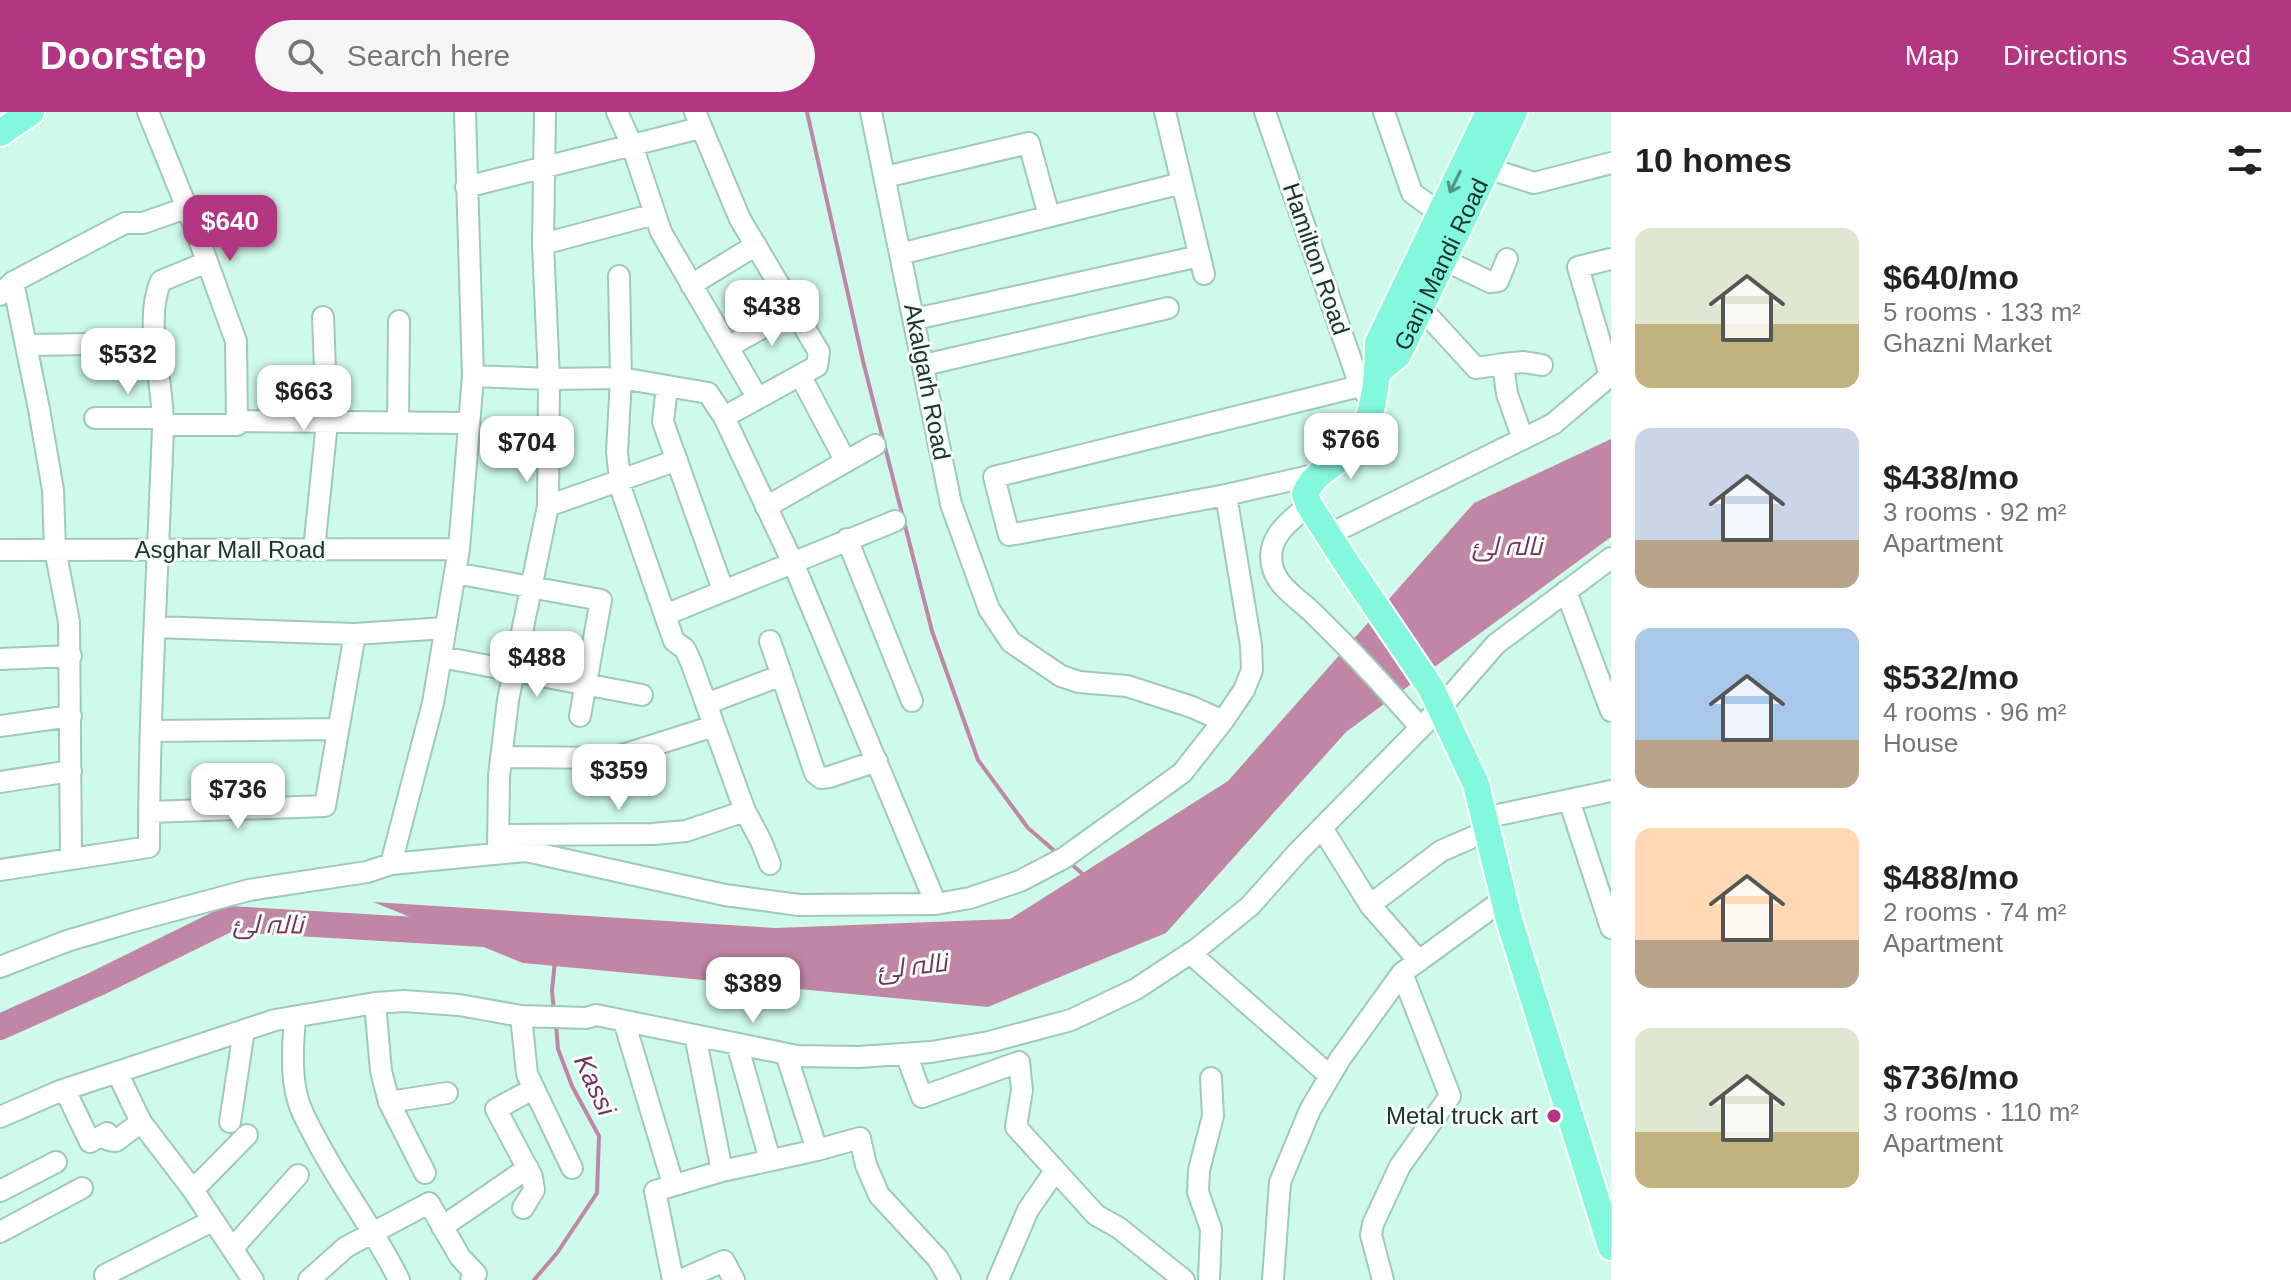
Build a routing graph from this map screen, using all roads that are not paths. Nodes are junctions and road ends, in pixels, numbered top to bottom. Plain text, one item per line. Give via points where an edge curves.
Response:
1 (148, 112) edge
2 (465, 112) edge
3 (545, 112) edge
4 (617, 112) edge
5 (871, 112) edge
6 (1165, 112) edge
7 (1265, 112) edge
8 (1384, 112) edge
9 (1489, 112) edge
10 (1514, 112) edge
11 (698, 120) edge
12 (632, 145) junction
13 (1611, 163) edge
14 (544, 167) junction
15 (1487, 168) junction
16 (885, 177) junction
17 (1182, 183) junction
18 (466, 187) junction
19 (186, 208) junction
20 (1440, 213) junction
21 (655, 214) junction
22 (1049, 216) junction
23 (543, 244) junction
24 (756, 245) junction
25 (900, 254) junction
26 (1507, 259) dead end
27 (1611, 259) edge
28 (1444, 260) junction
29 (207, 262) junction
30 (619, 276) dead end
31 (691, 285) junction
32 (7, 289) edge
33 (1168, 308) dead end
34 (1421, 308) junction
35 (794, 310) junction
36 (323, 317) dead end
37 (915, 319) junction
38 (399, 321) dead end
39 (155, 343) junction
40 (28, 345) junction
41 (728, 347) junction
42 (1503, 364) junction
43 (924, 365) junction
44 (1542, 365) dead end
45 (800, 375) junction
46 (1610, 375) edge
47 (473, 376) junction
48 (621, 378) junction
49 (549, 379) junction
50 (667, 386) junction
51 (1370, 386) junction
52 (757, 397) junction
53 (724, 417) junction
54 (95, 418) dead end
55 (163, 421) junction
56 (238, 421) junction
57 (327, 422) junction
58 (398, 422) junction
59 (469, 423) junction
60 (1523, 439) junction
61 (875, 445) dead end
62 (677, 460) junction
63 (846, 462) junction
64 (1323, 473) junction
65 (620, 480) junction
66 (1226, 495) junction
67 (1309, 505) junction
68 (548, 506) junction
69 (766, 507) junction
70 (895, 521) dead end
71 (1328, 535) junction
72 (847, 539) junction
73 (55, 549) junction
74 (459, 549) junction
75 (0, 550) edge
76 (314, 550) junction
77 (157, 551) junction
78 (1611, 558) edge
79 (792, 561) junction
80 (455, 573) junction
81 (532, 589) junction
82 (723, 590) junction
83 (1566, 591) junction
84 (665, 615) junction
85 (155, 627) junction
86 (445, 628) junction
87 (355, 634) junction
88 (770, 641) dead end
89 (71, 656) junction
90 (441, 657) junction
91 (0, 659) edge
92 (514, 672) junction
93 (782, 675) junction
94 (586, 685) junction
95 (642, 695) dead end
96 (1436, 697) junction
97 (912, 701) dead end
98 (706, 704) junction
99 (1611, 711) edge
100 (71, 716) junction
101 (580, 716) dead end
102 (1223, 721) junction
103 (0, 726) edge
104 (714, 726) junction
105 (1420, 727) junction
106 (338, 729) junction
107 (152, 731) junction
108 (501, 757) junction
109 (877, 761) junction
110 (71, 771) junction
111 (0, 782) edge
112 (1611, 791) edge
113 (1569, 800) junction
114 (745, 811) junction
115 (149, 812) junction
116 (1486, 825) junction
117 (1322, 828) junction
118 (498, 844) junction
119 (71, 857) junction
120 (391, 864) junction
121 (770, 864) dead end
122 (0, 870) edge
123 (1504, 899) junction
124 (936, 904) junction
125 (1370, 905) junction
126 (1611, 928) edge
127 (1190, 953) junction
128 (1419, 961) junction
129 (0, 967) edge
130 (1402, 973) junction
131 (375, 1003) junction
132 (521, 1016) junction
133 (295, 1018) junction
134 (624, 1021) junction
135 (244, 1030) junction
136 (695, 1035) junction
137 (737, 1044) junction
138 (786, 1054) junction
139 (906, 1054) junction
140 (117, 1072) junction
141 (1330, 1076) junction
142 (1211, 1078) dead end
143 (533, 1089) junction
144 (65, 1090) junction
145 (447, 1093) dead end
146 (389, 1102) junction
147 (0, 1117) edge
148 (141, 1122) junction
149 (230, 1122) dead end
150 (247, 1135) dead end
151 (817, 1150) junction
152 (323, 1153) junction
153 (770, 1160) junction
154 (56, 1162) dead end
155 (528, 1168) junction
156 (572, 1168) dead end
157 (722, 1171) junction
158 (1055, 1171) junction
159 (425, 1173) dead end
160 (82, 1188) dead end
161 (664, 1188) junction
162 (193, 1190) junction
163 (0, 1191) edge
164 (523, 1208) dead end
165 (1605, 1209) edge
166 (212, 1221) junction
167 (442, 1227) junction
168 (0, 1232) edge
169 (373, 1234) junction
170 (1611, 1247) edge
171 (232, 1249) junction
172 (102, 1278) edge
173 (253, 1280) edge
174 (309, 1280) edge
175 (399, 1280) edge
176 (471, 1280) edge
177 (673, 1280) edge
178 (681, 1280) edge
179 (734, 1280) edge
180 (950, 1280) edge
181 (998, 1280) edge
182 (1184, 1280) edge
183 (1209, 1280) edge
184 (1273, 1280) edge
185 (1383, 1280) edge

1 - 19 street
2 - 18 street
3 - 14 street
4 - 12 street
5 - 16 street, Akalgarh Road
6 - 17 street
7 - 51 street, Hamilton Road
8 - 20 street via 1412,193
9 -> 20 main road, Ganj Mandi Road
10 - 15 main road, Ganj Mandi Road
11 - 12 street
11 - 24 street
12 - 14 street
12 - 21 street
13 - 15 street via 1534,183
14 - 18 street
14 - 23 street
15 - 28 main road, Ganj Mandi Road
16 - 22 street via 1029,143
16 - 25 street, Akalgarh Road
17 - 22 street
17 - 37 street via 1202,265
18 - 47 street
19 - 29 street
19 - 32 street via 143,223 125,223
20 - 51 main road, Ganj Mandi Road via 1378,343
21 - 23 street
21 - 31 street
22 - 25 street
23 - 49 street
24 - 31 street
24 - 35 street
25 - 37 street, Akalgarh Road
26 - 28 street via 1498,281 1490,282
27 - 46 street via 1578,267
28 - 34 main road, Ganj Mandi Road
29 - 39 street via 161,281
29 - 56 street via 236,341
30 - 48 street
31 - 41 street
32 - 40 street
33 - 43 street
34 - 42 street via 1476,368
34 - 51 main road, Ganj Mandi Road via 1398,355
35 - 41 street
35 - 45 street via 819,352 817,366
36 - 57 street
37 - 43 street, Akalgarh Road
38 - 58 street
39 - 40 street
39 - 55 street
40 - 73 street via 53,490
41 - 52 street
42 - 44 street
42 - 60 street
43 - 102 street, Akalgarh Road via 951,504 989,609 1011,642 1061,676 1127,686
45 - 52 street
45 - 63 street
46 - 60 street via 1553,424
47 - 49 street
47 - 59 street
48 - 49 street
48 - 50 street
48 - 65 street
49 - 68 street
50 - 53 street via 708,393
50 - 62 street via 663,422
51 - 64 main road, Ganj Mandi Road via 1358,441
51 - 66 street via 994,477 1009,535
52 - 53 street
53 - 69 street
54 - 55 street
55 - 56 street via 235,427
55 - 77 street
56 - 57 street
57 - 58 street
57 - 76 street
58 - 59 street
59 - 74 street
60 - 71 street
61 - 63 street
62 - 65 street
62 - 82 street
63 - 69 street
64 - 66 street
64 - 67 main road, Ganj Mandi Road via 1309,483
65 - 68 street
65 - 84 street
66 - 102 street via 1252,670
67 - 71 main road
67 - 105 street via 1282,526 1271,547 1273,570
68 - 81 street
69 - 79 street
70 - 72 street
71 - 96 main road
72 - 79 street
72 - 97 street
73 - 75 street, Asghar Mall Road
73 - 77 street, Asghar Mall Road
73 - 89 street
74 - 76 street, Asghar Mall Road
74 - 80 street
76 - 77 street, Asghar Mall Road
77 - 85 street
78 - 83 street
79 - 82 street
79 - 109 street
80 - 81 street
80 - 86 street
81 - 92 street
81 - 94 street via 601,600
82 - 84 street
83 - 96 street
83 - 99 street
84 - 98 street
85 - 87 street
85 - 107 street
86 - 87 street
86 - 90 street
87 - 106 street
88 - 93 street
89 - 91 street
89 - 100 street
90 - 92 street
90 - 120 street
92 - 94 street
92 - 108 street
93 - 98 street
93 - 109 street via 815,773 829,777
94 - 95 street
94 - 101 street
96 - 105 street
96 - 116 main road via 1476,784
98 - 104 street
100 - 103 street
100 - 110 street
102 - 124 street via 1182,773 1064,858 1020,881
104 - 108 street via 613,758
104 - 114 street
105 - 117 street
106 - 107 street
106 - 115 street via 325,806
107 - 115 street
108 - 118 street
109 - 124 street
110 - 111 street
110 - 119 street
112 - 113 street
113 - 116 street
113 - 126 street
114 - 118 street via 686,831
114 - 121 street
115 - 119 street via 149,847
116 - 123 main road
116 - 125 street via 1441,851
117 - 125 street
117 - 127 street via 1250,906
118 - 120 street
118 - 124 street via 725,895 799,905
119 - 122 street
120 - 129 street via 183,906
123 - 128 street
123 - 165 main road
125 - 128 street
127 - 139 street via 1136,989 1071,1020 989,1042
127 - 141 street
128 - 130 street
130 - 141 street
130 - 185 street via 1450,1096 1400,1166 1373,1224
131 - 132 street via 445,1004
131 - 133 street
131 - 146 street
132 - 134 street via 596,1015
132 - 143 street
133 - 135 street
133 - 152 street via 295,1090
134 - 136 street
134 - 161 street
135 - 140 street
135 - 149 street
136 - 137 street
136 - 157 street
137 - 138 street
137 - 153 street
138 - 139 street
138 - 151 street
139 - 158 street via 922,1097 1019,1062 1022,1090 1016,1127
140 - 144 street
140 - 148 street
141 - 184 street via 1280,1182
142 - 183 street via 1213,1116 1198,1192 1211,1229
143 - 155 street via 496,1109
143 - 156 street
144 - 147 street
144 - 148 street via 90,1142 107,1133 116,1141
145 - 146 street
146 - 159 street
148 - 162 street
150 - 162 street
151 - 153 street
151 - 180 street via 860,1138 879,1195 938,1259
152 - 169 street
152 - 171 street
153 - 157 street
154 - 163 street
155 - 164 street via 534,1190
155 - 167 street
157 - 161 street
158 - 181 street via 1028,1210
158 - 182 street via 1096,1215
160 - 168 street
161 - 177 street
162 - 166 street
165 - 170 main road
166 - 171 street
166 - 172 street
167 - 169 street via 429,1203
167 - 176 street via 476,1274
169 - 174 street via 346,1247
169 - 175 street
171 - 173 street
178 - 179 street via 724,1261

